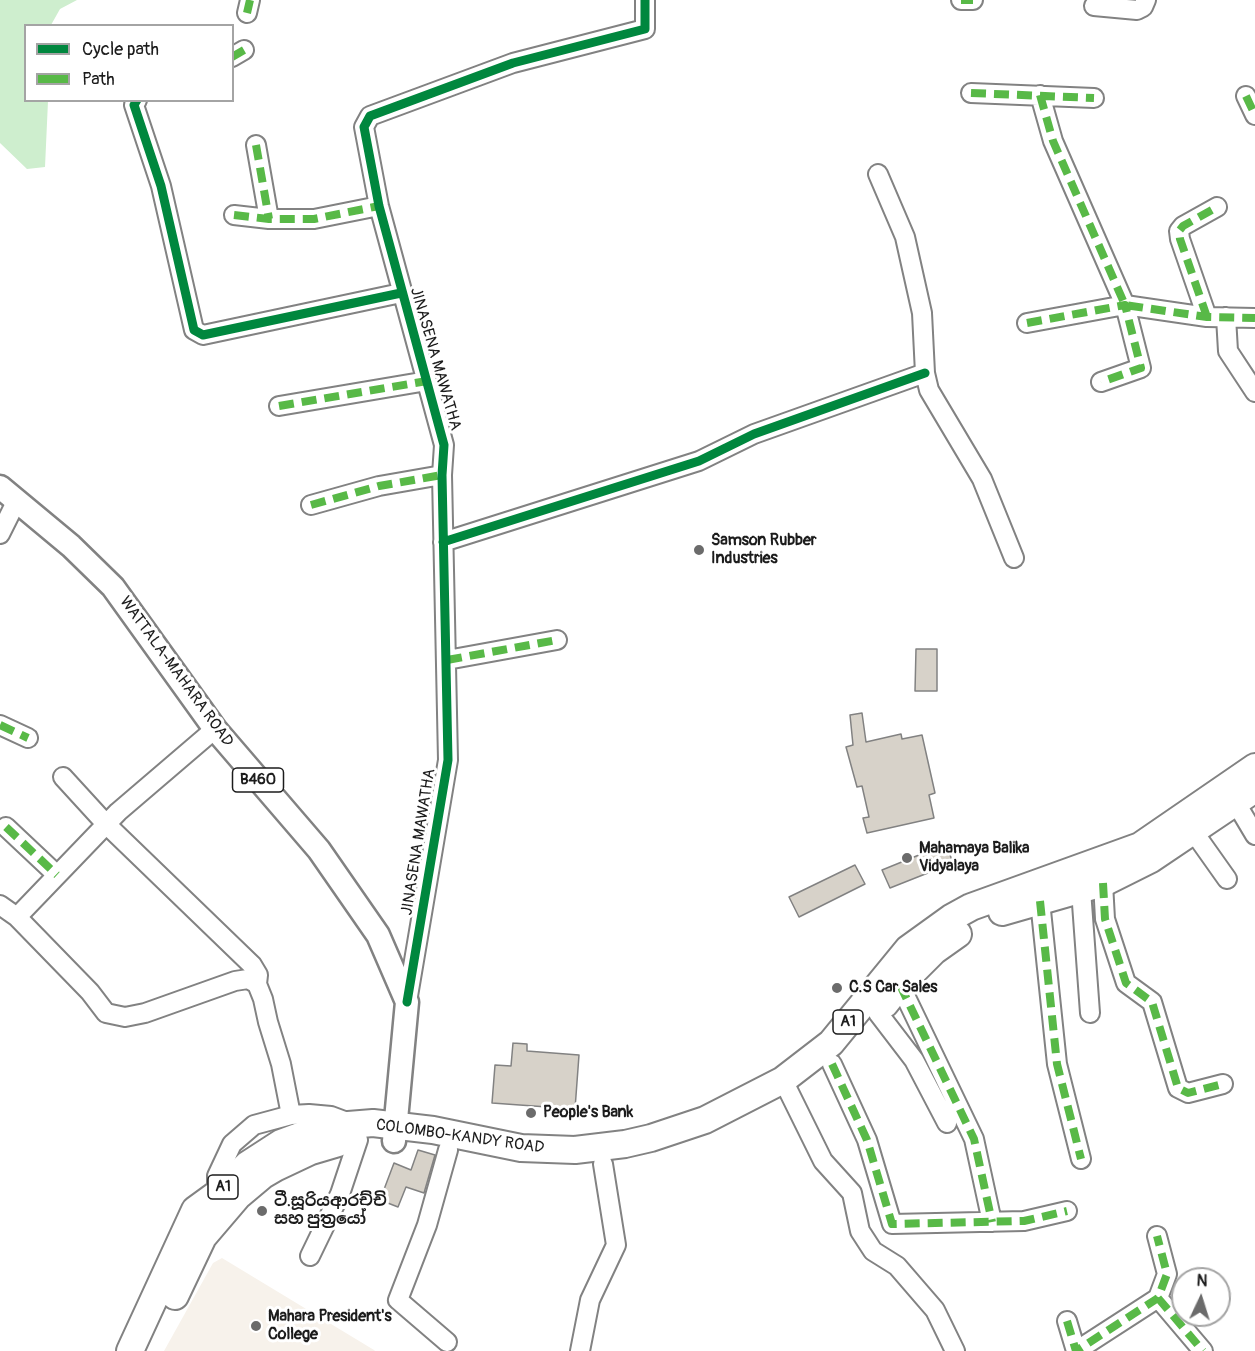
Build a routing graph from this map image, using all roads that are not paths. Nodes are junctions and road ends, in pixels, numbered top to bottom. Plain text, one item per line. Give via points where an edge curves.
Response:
1 (645, 0) edge
2 (961, 0) edge
3 (973, 0) edge
4 (1146, 0) edge
5 (1094, 6) dead end
6 (971, 93) dead end
7 (1040, 95) junction
8 (1246, 96) dead end
9 (1094, 98) dead end
10 (136, 102) edge
11 (1255, 115) edge
12 (256, 145) dead end
13 (878, 174) dead end
14 (379, 206) junction
15 (1217, 207) dead end
16 (234, 215) dead end
17 (269, 219) junction
18 (401, 293) junction
19 (1125, 305) junction
20 (1207, 317) junction
21 (1226, 317) junction
22 (1255, 318) edge
23 (1027, 323) dead end
24 (924, 373) junction
25 (427, 381) junction
26 (1101, 382) dead end
27 (1255, 392) edge
28 (279, 406) dead end
29 (442, 475) junction
30 (8, 493) edge
31 (311, 505) dead end
32 (0, 534) edge
33 (443, 542) junction
34 (1014, 558) dead end
35 (557, 639) dead end
36 (447, 660) junction
37 (0, 725) edge
38 (214, 729) junction
39 (28, 738) dead end
40 (1255, 767) edge
41 (63, 777) dead end
42 (1239, 793) edge
43 (106, 824) junction
44 (6, 827) dead end
45 (1193, 831) junction
46 (1255, 835) edge
47 (57, 875) junction
48 (1227, 879) dead end
49 (1092, 886) junction
50 (1040, 901) junction
51 (0, 905) edge
52 (17, 917) junction
53 (257, 984) junction
54 (900, 985) junction
55 (407, 1002) junction
56 (878, 1013) junction
57 (1090, 1014) dead end
58 (832, 1064) junction
59 (1223, 1084) dead end
60 (786, 1088) junction
61 (291, 1115) junction
62 (947, 1123) dead end
63 (355, 1132) junction
64 (395, 1132) junction
65 (448, 1150) junction
66 (1081, 1159) dead end
67 (603, 1164) junction
68 (217, 1194) junction
69 (1067, 1211) dead end
70 (992, 1222) junction
71 (1157, 1236) dead end
72 (310, 1256) dead end
73 (1158, 1298) junction
74 (1067, 1321) dead end
75 (447, 1342) dead end
76 (130, 1351) edge
77 (149, 1351) edge
78 (580, 1351) edge
79 (955, 1351) edge
80 (1203, 1351) edge

1 - 14 street, JINASENA MAWATHA via 645,29 513,63 370,116 364,128
2 - 3 street
4 - 5 street via 1137,10
6 - 7 street
7 - 9 street
7 - 19 street via 1053,141
8 - 11 street
10 - 18 street via 161,186 194,330 203,335
12 - 17 street
13 - 24 street via 908,248 922,313
14 - 17 street via 314,219
14 - 18 street, JINASENA MAWATHA
15 - 20 street via 1179,231
16 - 17 street
18 - 25 street, JINASENA MAWATHA
19 - 20 street
19 - 23 street
19 - 26 street via 1141,368
20 - 21 street
21 - 22 street
21 - 27 street via 1228,351
24 - 33 street via 754,434 699,461
24 - 34 street via 929,390 982,479
25 - 28 street
25 - 29 street, JINASENA MAWATHA via 444,445
29 - 31 street via 379,486
29 - 33 street, JINASENA MAWATHA
30 - 32 street
30 - 38 main road, WATTALA-MAHARA ROAD / B460 via 113,587
33 - 36 street, JINASENA MAWATHA
35 - 36 street
36 - 55 street, JINASENA MAWATHA via 448,760
37 - 39 street
38 - 43 street
38 - 55 main road, WATTALA-MAHARA ROAD / B460 via 319,850 378,935
40 - 42 highway, COLOMBO-KANDY ROAD / A1
41 - 43 street
42 - 45 highway, COLOMBO-KANDY ROAD / A1
42 - 46 street
42 - 60 highway, COLOMBO-KANDY ROAD / A1 via 1140,846 971,907 951,918 908,949 831,1043
43 - 47 street
43 - 53 street via 252,965 258,975
44 - 47 street
45 - 48 street
45 - 49 highway, COLOMBO-KANDY ROAD / A1 via 1151,859
47 - 52 street
49 - 50 highway, COLOMBO-KANDY ROAD / A1
49 - 57 street
49 - 59 street via 1126,982 1152,1002 1178,1088 1188,1093
50 - 54 highway, COLOMBO-KANDY ROAD / A1 via 997,914 959,933 934,951
50 - 66 street via 1057,1064
51 - 52 street
52 - 53 street via 106,1013 125,1017 235,981 248,979
53 - 61 street via 281,1064
54 - 56 highway, COLOMBO-KANDY ROAD / A1
54 - 70 street via 974,1139
55 - 64 main road, WATTALA-MAHARA ROAD / B460
56 - 58 highway, COLOMBO-KANDY ROAD / A1
56 - 62 street via 914,1060
58 - 60 highway, COLOMBO-KANDY ROAD / A1
58 - 70 street via 867,1140 892,1224
60 - 64 highway, COLOMBO-KANDY ROAD / A1 via 651,1138 599,1148 521,1148
60 - 67 highway, COLOMBO-KANDY ROAD / A1 via 707,1136 658,1153
60 - 79 street via 822,1161 852,1193 860,1231 873,1251 897,1266 935,1310
61 - 63 street via 331,1116
61 - 68 street via 254,1125 232,1144 217,1176
63 - 64 highway, COLOMBO-KANDY ROAD / A1
63 - 68 highway, COLOMBO-KANDY ROAD / A1 via 322,1129 281,1143 247,1165
63 - 72 street via 340,1194
63 - 77 highway, COLOMBO-KANDY ROAD / A1 via 335,1144 299,1155 238,1196 203,1237
64 - 65 highway, COLOMBO-KANDY ROAD / A1
65 - 67 highway, COLOMBO-KANDY ROAD / A1 via 531,1165
65 - 75 street via 427,1225 398,1300
67 - 78 street via 616,1245 590,1300
68 - 76 highway, COLOMBO-KANDY ROAD / A1 via 195,1210
69 - 70 street via 1024,1221
71 - 73 street via 1167,1274
73 - 74 street via 1076,1351
73 - 80 street

